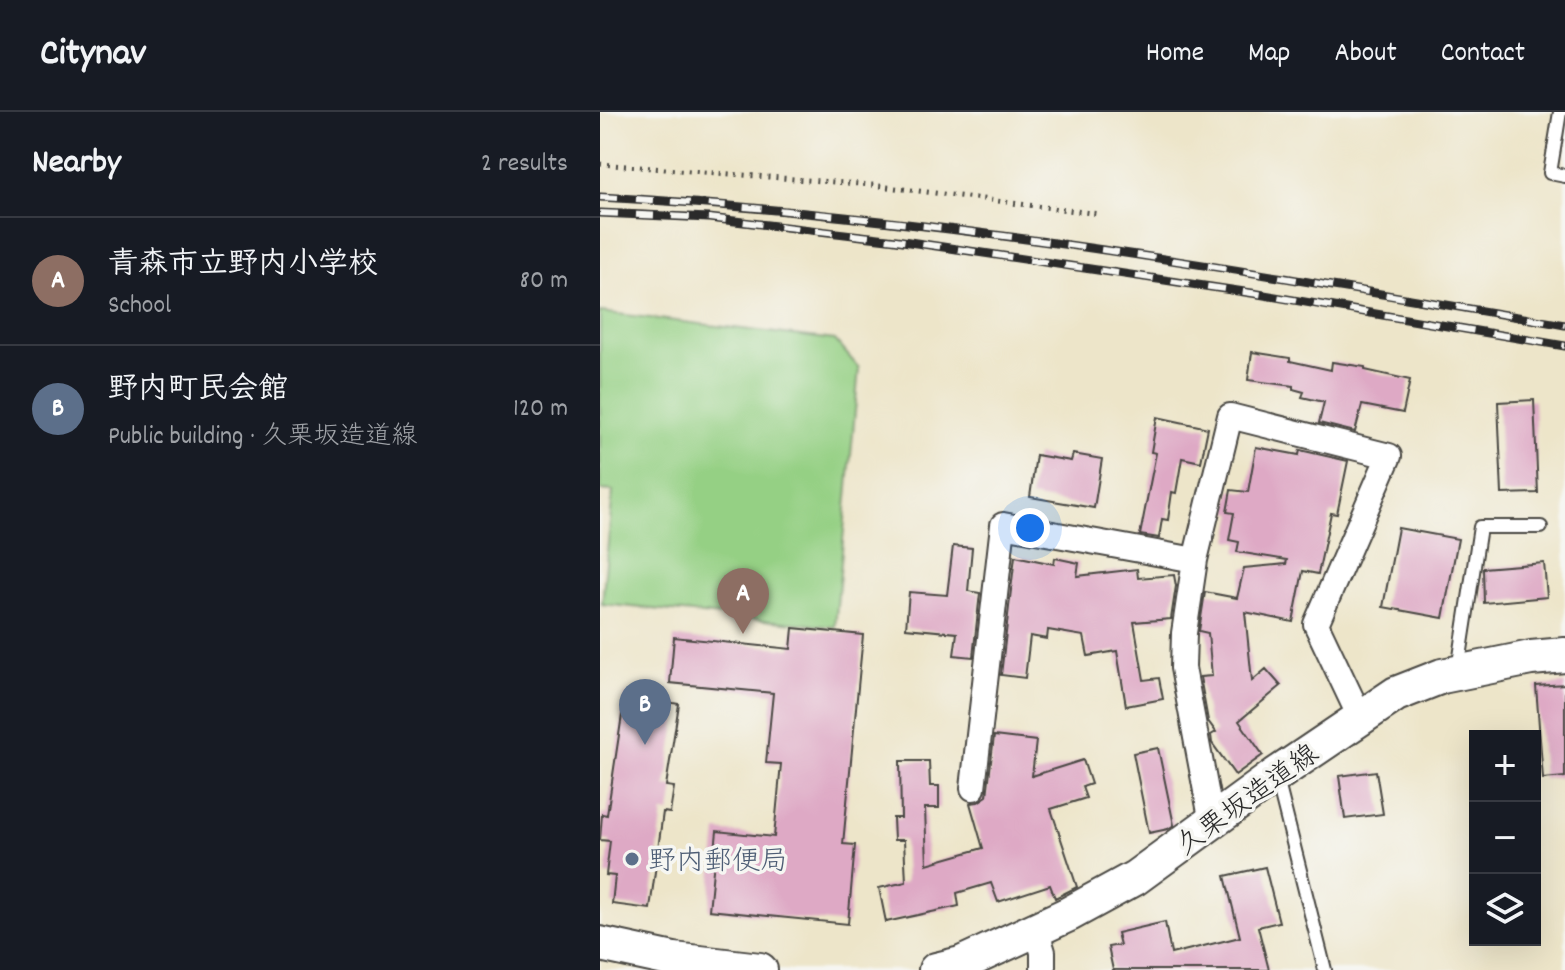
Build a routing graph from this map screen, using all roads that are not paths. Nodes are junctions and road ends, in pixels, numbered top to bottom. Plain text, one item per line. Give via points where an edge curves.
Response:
1 (1560, 112) edge
2 (1565, 176) edge
3 (1541, 527) dead end
4 (1195, 560) junction
5 (1565, 655) edge
6 (1458, 673) junction
7 (1360, 717) junction
8 (1276, 775) junction
9 (973, 788) dead end
10 (1212, 823) junction
11 (1036, 929) junction
12 (600, 944) edge
13 (760, 970) edge
14 (936, 970) edge
15 (1043, 970) edge
16 (1325, 970) edge

1 - 2 lane via 1550,173
3 - 6 lane via 1480,527
4 - 7 street via 1230,416 1389,456 1316,624
4 - 9 street via 1003,525
4 - 10 street via 1183,668
5 - 6 main road, 久栗坂造道線
6 - 7 main road, 久栗坂造道線 via 1396,694
7 - 8 main road, 久栗坂造道線
8 - 10 main road, 久栗坂造道線
8 - 16 lane
10 - 11 main road, 久栗坂造道線 via 1135,878
11 - 14 main road, 久栗坂造道線
11 - 15 street
12 - 13 main road

